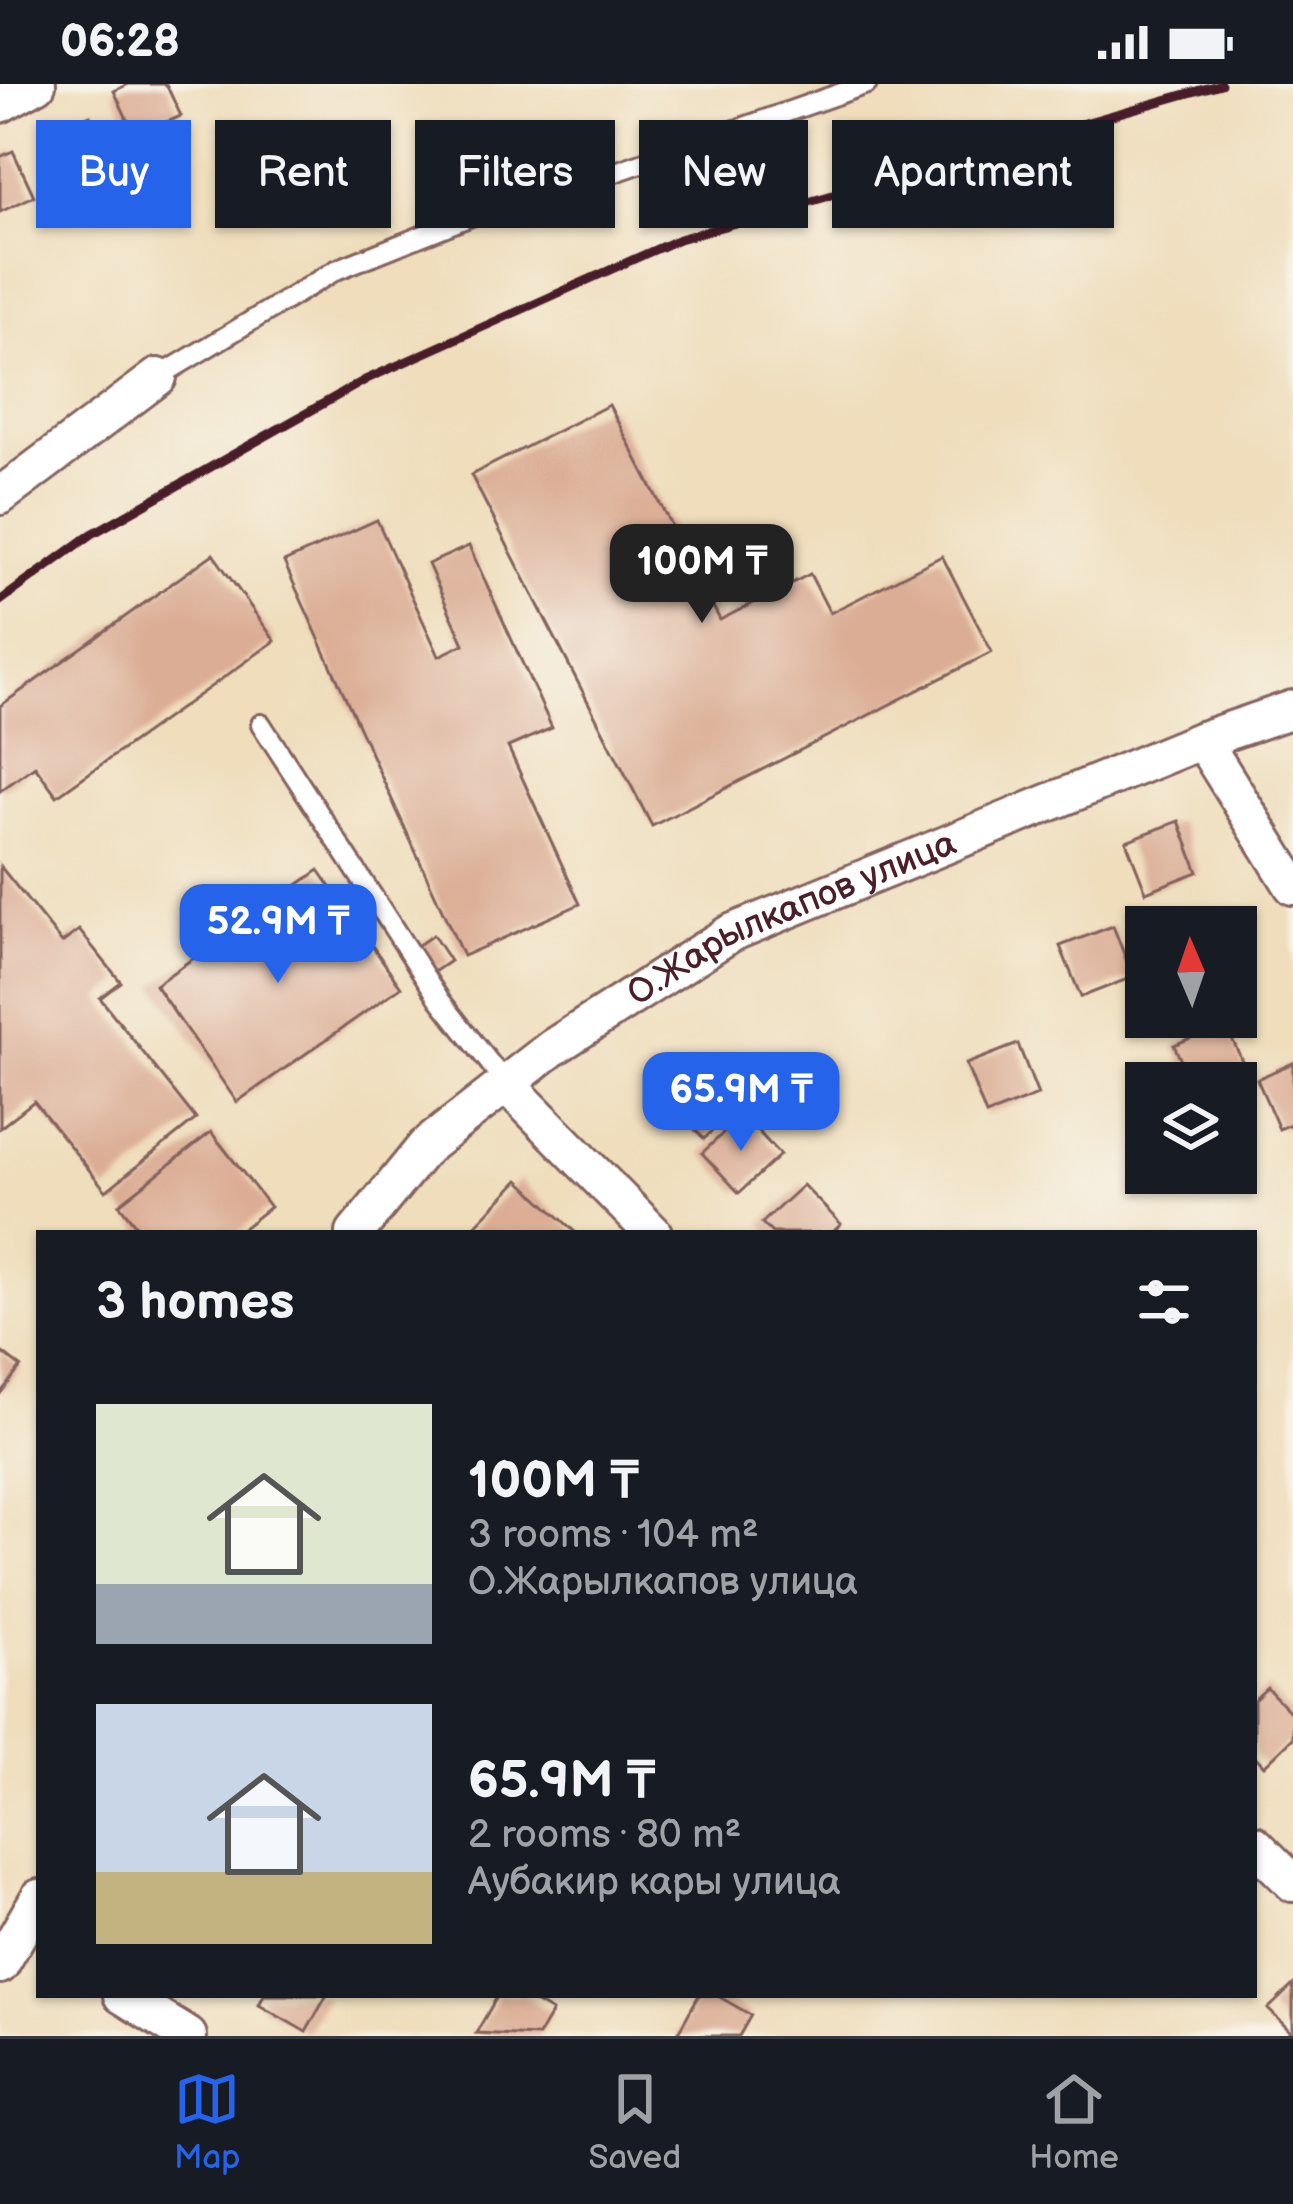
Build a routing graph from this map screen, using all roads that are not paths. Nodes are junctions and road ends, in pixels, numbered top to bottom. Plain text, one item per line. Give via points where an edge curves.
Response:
1 (37, 84) edge
2 (867, 84) edge
3 (0, 104) edge
4 (158, 376) joint
5 (0, 496) edge
6 (1293, 710) edge
7 (261, 724) dead end
8 (1202, 740) junction
9 (1293, 886) edge
10 (507, 1085) junction
11 (357, 1230) edge
12 (649, 1230) edge
13 (1257, 1847) edge
14 (1293, 1883) edge
15 (36, 1906) edge
16 (19, 1949) edge
17 (127, 1998) edge
18 (188, 2036) edge

1 - 3 street
2 - 4 lane via 604,176 549,185 336,270
4 - 5 street
6 - 8 street, О.Жарылкапов улица
7 - 10 lane via 440,1000
8 - 9 street
8 - 10 street, О.Жарылкапов улица via 731,933
10 - 11 street, О.Жарылкапов улица via 425,1147
10 - 12 street
13 - 14 street
15 - 16 street
17 - 18 street

